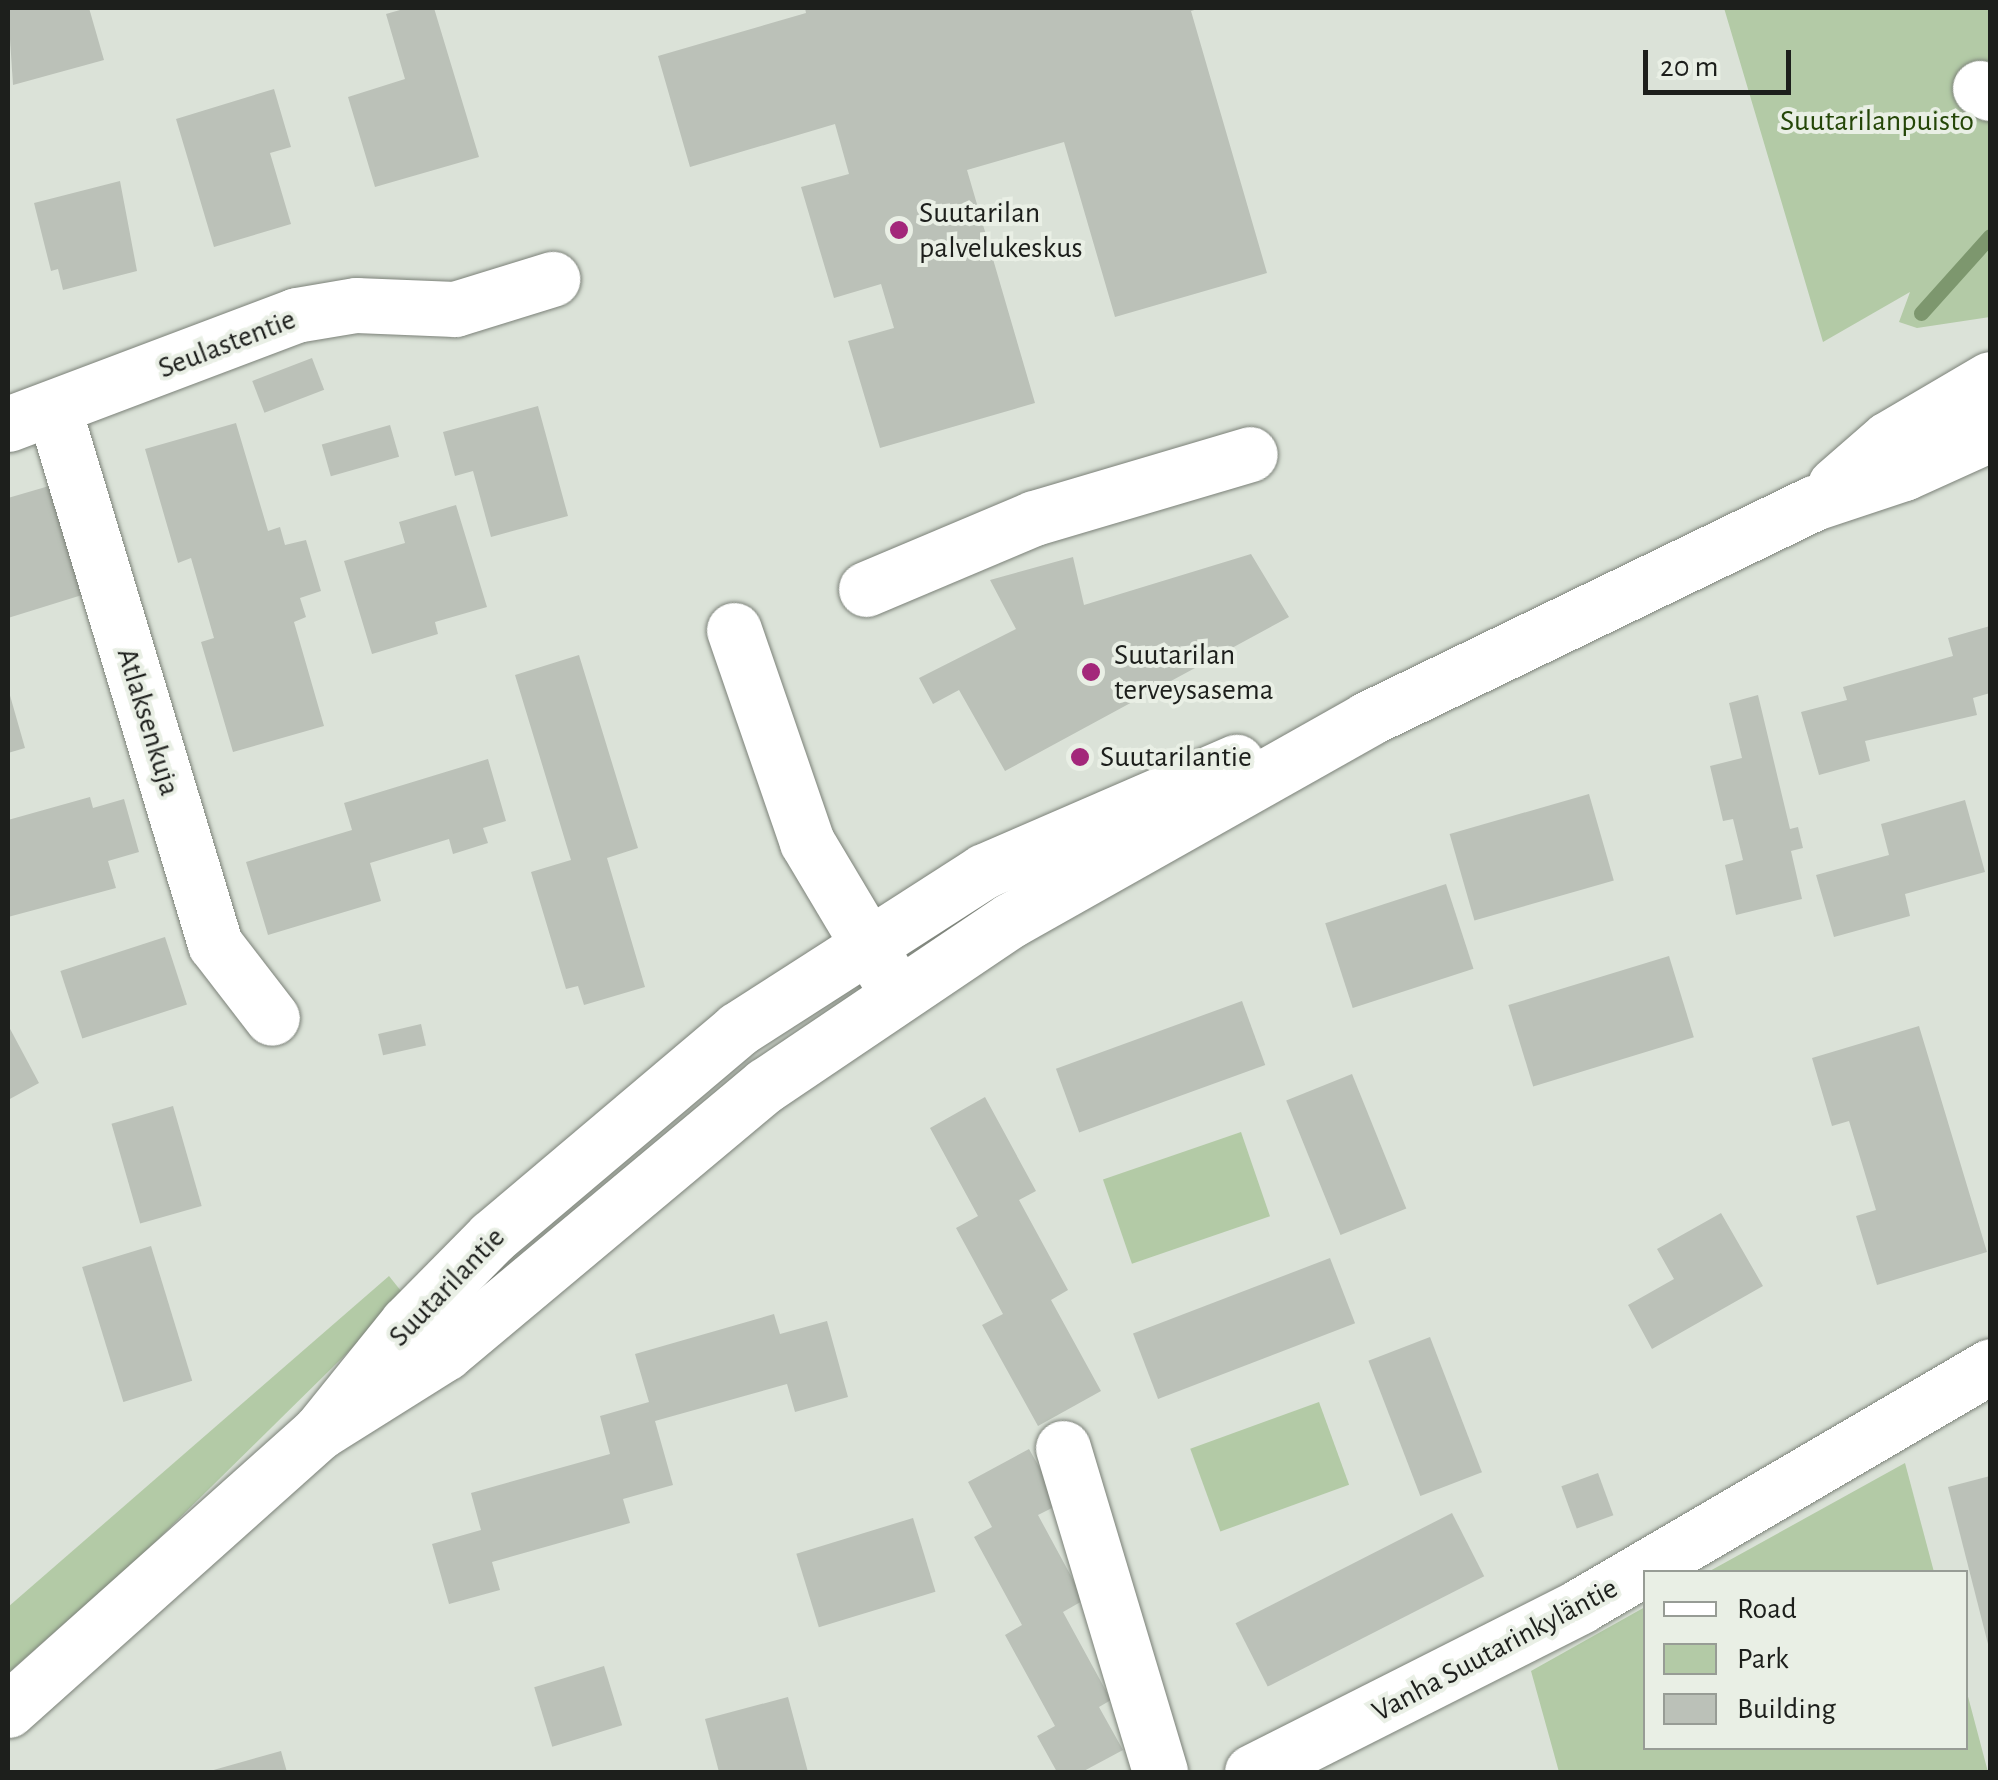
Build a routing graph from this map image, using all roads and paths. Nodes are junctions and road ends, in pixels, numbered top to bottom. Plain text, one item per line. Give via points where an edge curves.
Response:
1 (552, 279) dead end
2 (1990, 380) edge
3 (31, 417) edge
4 (1990, 434) edge
5 (1250, 454) dead end
6 (1814, 503) junction
7 (866, 589) dead end
8 (734, 630) dead end
9 (1367, 719) junction
10 (870, 945) junction
11 (897, 993) junction
12 (272, 1018) dead end
13 (1990, 1366) edge
14 (319, 1432) junction
15 (1063, 1448) dead end
16 (8, 1710) edge
17 (1160, 1772) edge
18 (1252, 1772) edge

1 - 3 main road, Seulastentie via 455,310 356,306 296,315
2 - 6 main road, Suutarilantie via 1888,439
3 - 12 main road, Atlaksenkuja via 216,944
4 - 6 main road, Suutarilantie
5 - 7 main road via 1034,518
6 - 9 main road, Suutarilantie
8 - 10 main road via 807,842
9 - 10 main road, Suutarilantie via 1156,793 984,871
9 - 11 main road, Suutarilantie via 1011,920
10 - 11 main road
10 - 14 main road, Suutarilantie via 738,1028 608,1134 408,1324
11 - 14 main road, Suutarilantie via 766,1085 445,1353
13 - 18 main road, Vanha Suutarinkyläntie via 1580,1606
14 - 16 main road, Suutarilantie
15 - 17 main road

